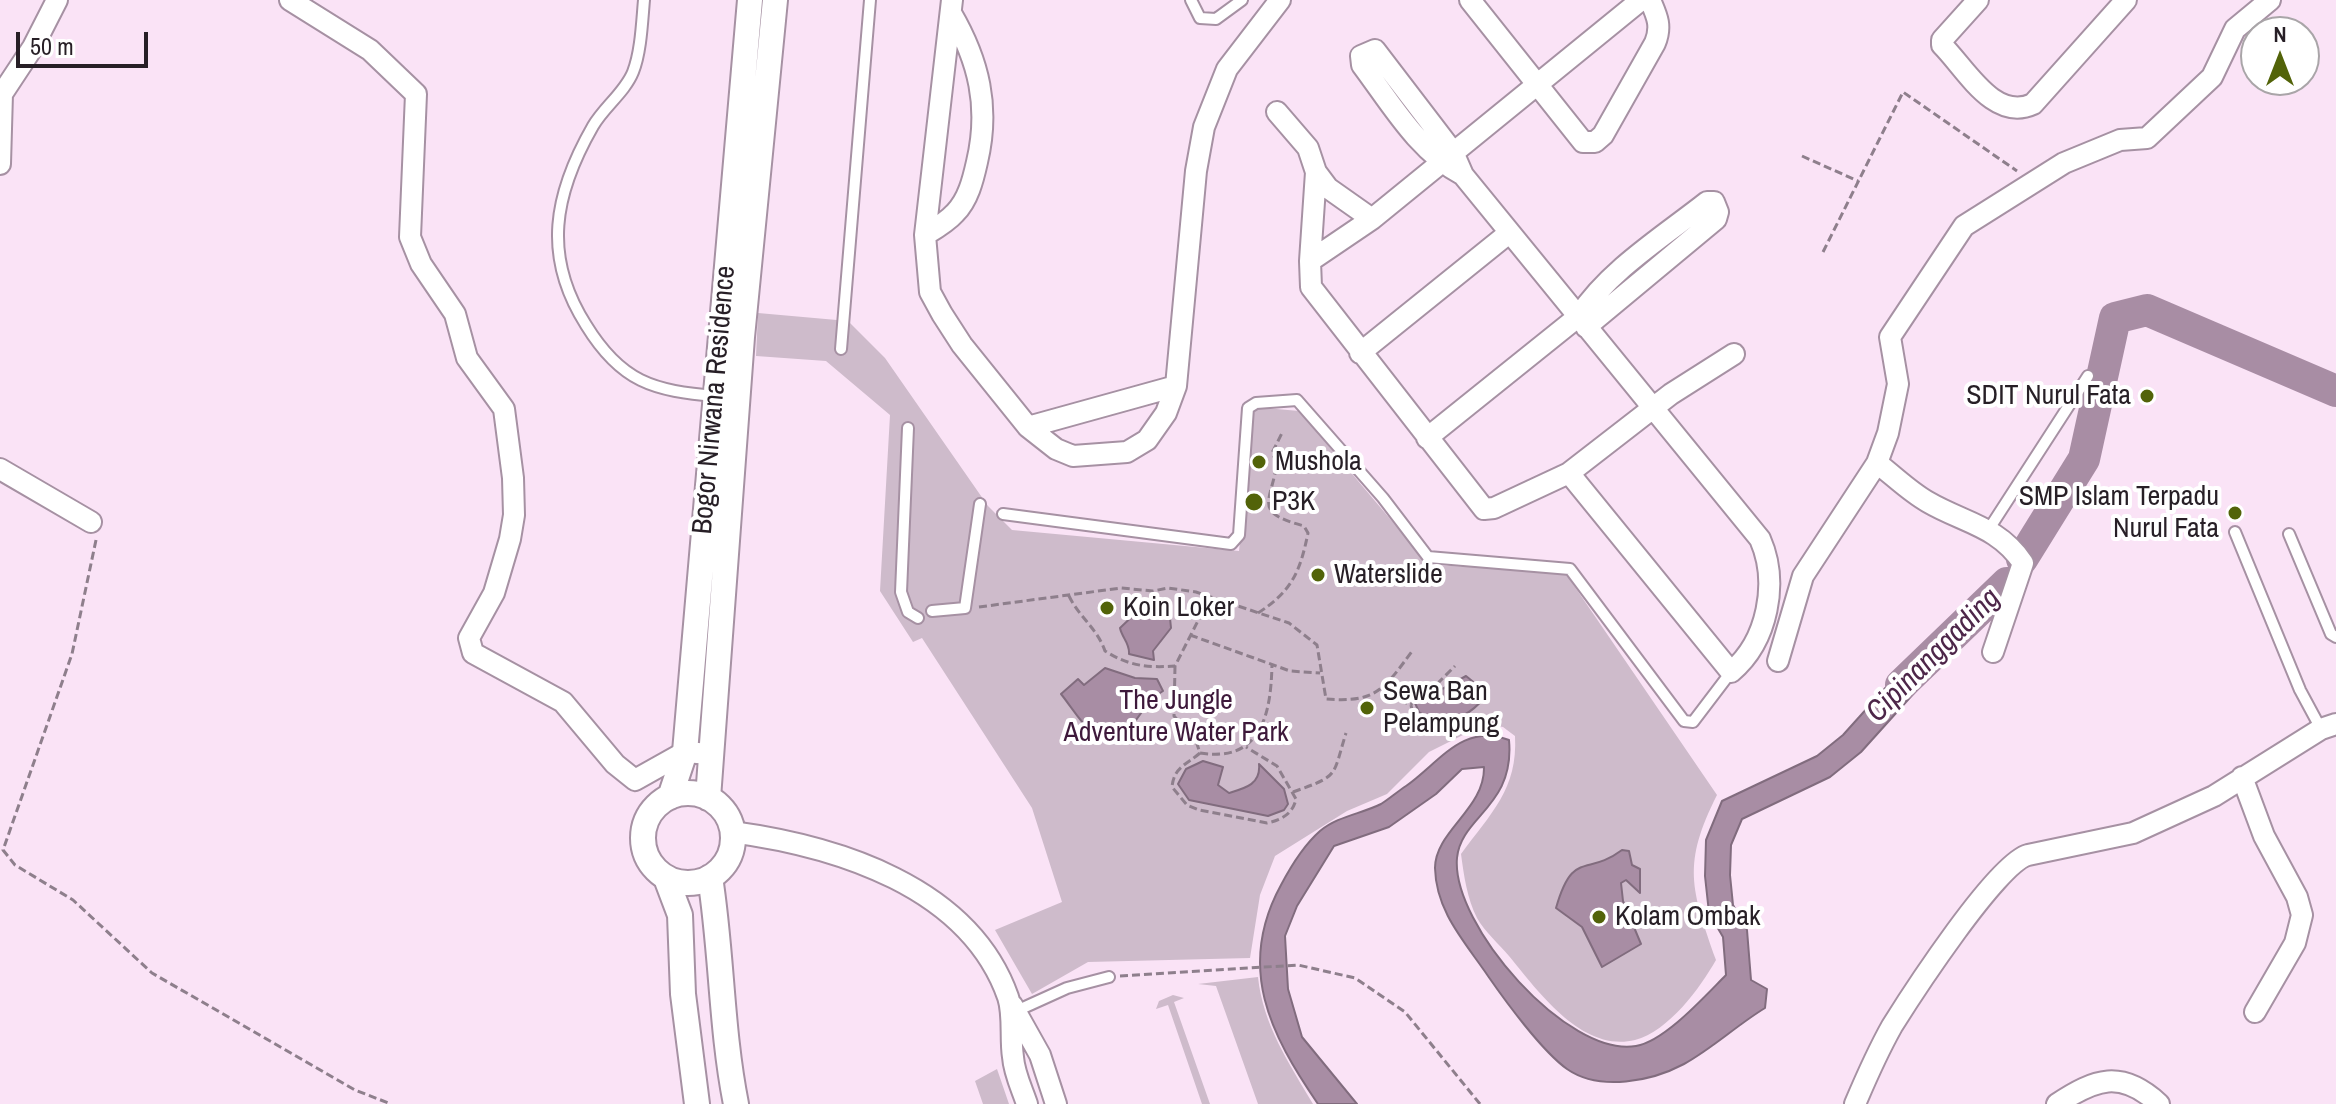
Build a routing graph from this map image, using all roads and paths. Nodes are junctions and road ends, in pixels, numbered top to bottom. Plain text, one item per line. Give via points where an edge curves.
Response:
1 (57, 0) edge
2 (290, 0) edge
3 (644, 0) edge
4 (750, 0) edge
5 (775, 0) edge
6 (870, 0) edge
7 (1191, 0) edge
8 (1242, 0) edge
9 (1280, 0) edge
10 (1470, 0) edge
11 (1978, 0) edge
12 (2126, 0) edge
13 (2270, 0) edge
14 (1639, 1) edge
15 (952, 7) edge
16 (1536, 85) junction
17 (1277, 112) dead end
18 (1802, 156) dead end
19 (1447, 157) junction
20 (0, 164) edge
21 (1316, 172) junction
22 (1858, 181) junction
23 (2033, 183) junction
24 (1372, 219) junction
25 (1509, 233) junction
26 (925, 235) junction
27 (1823, 252) dead end
28 (1310, 261) junction
29 (1583, 321) junction
30 (731, 337) junction
31 (841, 349) dead end
32 (1360, 353) junction
33 (1734, 354) dead end
34 (2088, 376) dead end
35 (1176, 386) junction
36 (727, 396) junction
37 (1651, 408) junction
38 (1028, 427) junction
39 (908, 428) dead end
40 (1282, 433) dead end
41 (1427, 438) junction
42 (1877, 463) junction
43 (0, 469) edge
44 (1569, 473) junction
45 (980, 504) dead end
46 (1003, 514) dead end
47 (91, 522) joint
48 (1989, 529) junction
49 (2235, 532) dead end
50 (2289, 534) dead end
51 (1069, 596) junction
52 (1214, 599) junction
53 (965, 608) junction
54 (932, 611) dead end
55 (1258, 613) junction
56 (918, 618) dead end
57 (1190, 635) junction
58 (2336, 637) edge
59 (1413, 650) dead end
60 (1993, 652) dead end
61 (1778, 661) dead end
62 (1272, 664) junction
63 (1175, 666) junction
64 (1455, 666) dead end
65 (1397, 672) junction
66 (1731, 672) junction
67 (1320, 673) junction
68 (1403, 675) dead end
69 (1397, 690) dead end
70 (1411, 705) junction
71 (1458, 725) dead end
72 (2328, 726) edge
73 (1346, 733) dead end
74 (1246, 747) junction
75 (685, 752) junction
76 (1200, 753) junction
77 (710, 754) junction
78 (2242, 777) junction
79 (1293, 792) junction
80 (670, 797) junction
81 (708, 798) junction
82 (732, 832) junction
83 (3, 850) junction
84 (0, 858) edge
85 (710, 877) junction
86 (666, 878) junction
87 (1109, 977) joint
88 (1012, 1009) junction
89 (2255, 1012) dead end
90 (391, 1104) edge
91 (697, 1104) edge
92 (736, 1104) edge
93 (1027, 1104) edge
94 (1056, 1104) edge
95 (1480, 1104) edge
96 (1855, 1104) edge
97 (2057, 1104) edge
98 (2159, 1104) edge

1 - 20 street via 2,94
2 - 75 street via 370,50 416,94 410,237 455,314 467,358 504,409 513,478 510,539 494,593 469,638 473,653 563,702 635,780
3 - 36 lane via 632,72 594,124 568,181 556,221 560,262 574,306 616,364 651,387
4 - 30 street, Bogor Nirwana Residence
5 - 30 street, Bogor Nirwana Residence
6 - 31 lane
7 - 8 lane via 1200,18 1216,19
9 - 35 street via 1227,69 1204,127
10 - 16 street
11 - 12 street via 1942,45 1995,103 2012,109 2033,104
13 - 23 street via 2235,29 2212,77 2147,138 2120,140 2064,163
14 - 16 street
14 - 16 street via 1658,17 1659,32 1595,142 1583,142
15 - 26 street
15 - 26 street via 975,61 984,107 983,137 966,199
16 - 19 street
17 - 21 street via 1308,148
18 - 22 path
19 - 19 street via 1417,138 1362,65 1365,52 1375,50
19 - 24 street
19 - 25 street
21 - 24 street via 1328,188
21 - 28 street
22 - 23 path via 1903,92
22 - 27 path
23 - 42 street via 1964,226 1891,335 1898,384
24 - 28 street
25 - 29 street
25 - 32 street
26 - 38 street via 930,292 962,345
28 - 32 street via 1311,287
29 - 29 street via 1592,296 1707,202 1714,202 1716,219
29 - 37 street
29 - 41 street
30 - 36 street, Bogor Nirwana Residence
32 - 41 street
33 - 37 street
34 - 48 lane
35 - 38 street
35 - 38 street via 1147,440 1127,452 1073,456
36 - 75 street, Bogor Nirwana Residence
36 - 77 street, Bogor Nirwana Residence
37 - 44 street
37 - 66 street via 1765,551 1769,601 1749,651
39 - 56 lane via 901,592 908,612
40 - 55 path via 1272,453 1277,463 1268,508 1308,533 1294,580 1281,598
41 - 44 street via 1484,509
42 - 48 street via 1928,502
42 - 61 street via 1803,576
43 - 47 street
44 - 66 street
45 - 53 lane
46 - 66 lane via 1231,544 1239,535 1248,408 1297,400 1428,557 1570,569 1684,721 1693,722
47 - 83 path via 97,533 92,573 72,654
48 - 60 street via 2021,560
49 - 72 lane via 2296,679
50 - 58 lane
51 - 52 path via 1168,588
51 - 53 path
51 - 63 path via 1105,651 1123,663
52 - 55 path
52 - 57 path
53 - 54 lane
55 - 67 path via 1289,623 1317,645
57 - 62 path
57 - 63 path
59 - 65 path
62 - 67 path
62 - 74 path via 1267,715
63 - 76 path via 1174,716
64 - 70 path via 1433,688 1416,694
65 - 67 path via 1382,691 1356,701 1326,699
65 - 68 path
69 - 70 path via 1397,699
70 - 71 path via 1413,715 1429,728
72 - 78 street
73 - 79 path via 1339,765 1330,778
74 - 76 path via 1221,756
74 - 79 path via 1277,766
75 - 77 street
75 - 80 street, Bogor Nirwana Residence
76 - 79 path via 1175,771 1172,787 1187,805 1267,823 1294,808
77 - 81 street, Bogor Nirwana Residence
78 - 89 street via 2302,915 2295,943
78 - 96 street via 2187,810 2133,833 2013,862 1904,1009
80 - 81 street
80 - 86 street via 649,816 643,843 655,869
81 - 82 street via 725,813
82 - 85 street via 728,858
82 - 88 street via 823,850 902,883 952,918 976,943
83 - 84 path
83 - 90 path via 15,865 73,900 152,973 355,1090
85 - 86 street via 688,883
85 - 92 street
86 - 91 street via 680,915 683,994
87 - 88 lane
87 - 95 path via 1298,965 1355,978 1405,1012
88 - 93 street via 1013,1062
88 - 94 street via 1040,1055
97 - 98 street via 2087,1084 2106,1080 2134,1087

